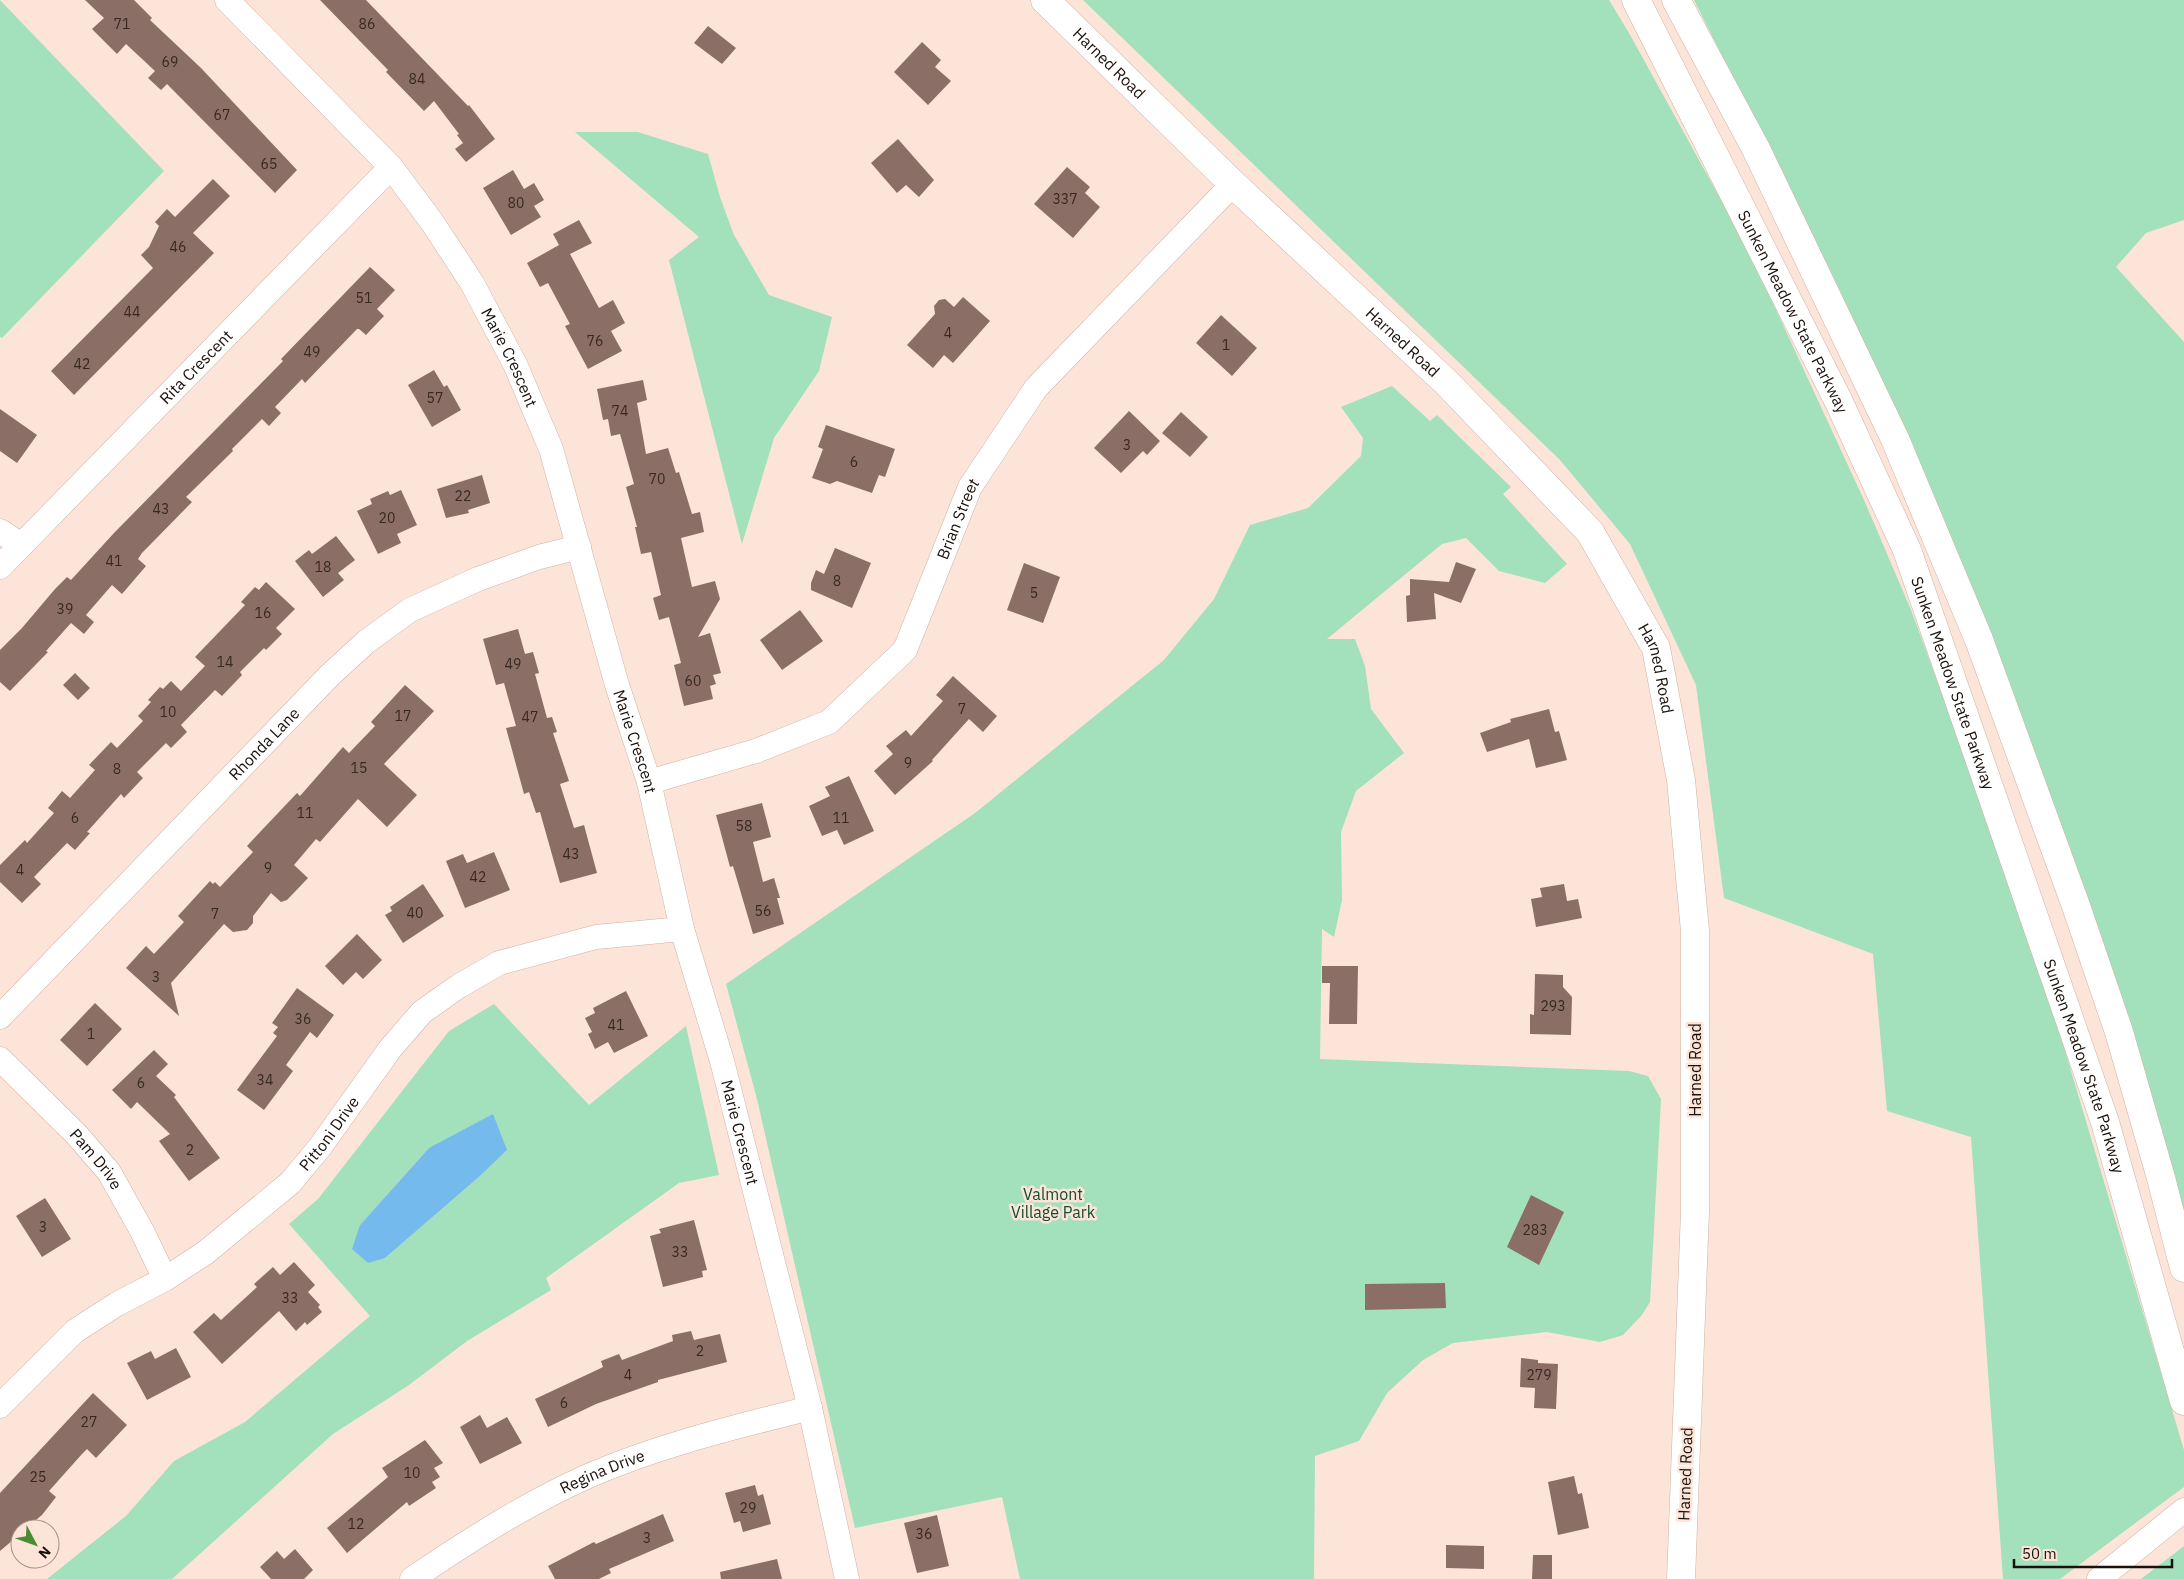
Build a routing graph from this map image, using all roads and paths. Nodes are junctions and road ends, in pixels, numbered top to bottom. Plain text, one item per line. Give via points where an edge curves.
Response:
1 (227, 0) edge
2 (1045, 0) edge
3 (1636, 0) edge
4 (1676, 0) edge
5 (391, 167) junction
6 (1233, 184) junction
7 (0, 531) edge
8 (21, 545) junction
9 (579, 547) junction
10 (0, 566) edge
11 (649, 782) junction
12 (682, 929) junction
13 (0, 1017) edge
14 (0, 1059) edge
15 (2184, 1268) edge
16 (165, 1279) junction
17 (2184, 1401) edge
18 (0, 1406) edge
19 (810, 1408) junction
20 (2184, 1510) edge
21 (412, 1579) edge
22 (847, 1579) edge
23 (1681, 1579) edge
24 (2099, 1579) edge

1 - 5 street, Marie Crescent
2 - 6 main road, Harned Road
3 - 17 main road, Sunken Meadow State Parkway via 1838,400 1907,550 2105,1122
4 - 15 main road, Sunken Meadow State Parkway via 1756,149 1891,430 1979,640 2119,1032 2162,1178
5 - 8 street, Rita Crescent
5 - 9 street, Marie Crescent via 472,283 515,364 551,449
6 - 11 street, Brian Street via 1036,388 970,487 905,650 830,722 756,751
6 - 23 main road, Harned Road via 1446,382 1590,532 1656,648 1681,780 1695,931 1694,1211
7 - 8 street
8 - 10 street, Rita Crescent
9 - 11 street, Marie Crescent via 617,685
9 - 13 street, Rhonda Lane via 538,557 478,579 410,610 366,642 330,675
11 - 12 street, Marie Crescent
12 - 16 street, Pittoni Drive via 596,938 499,963 459,986 422,1012 409,1026 290,1183 206,1253
12 - 19 street, Marie Crescent via 722,1061
14 - 16 street, Pam Drive via 76,1134 108,1172
16 - 18 street, Pittoni Drive via 74,1330
19 - 21 street, Regina Drive via 669,1447 586,1477 489,1527
19 - 22 street, Marie Crescent
20 - 24 street

